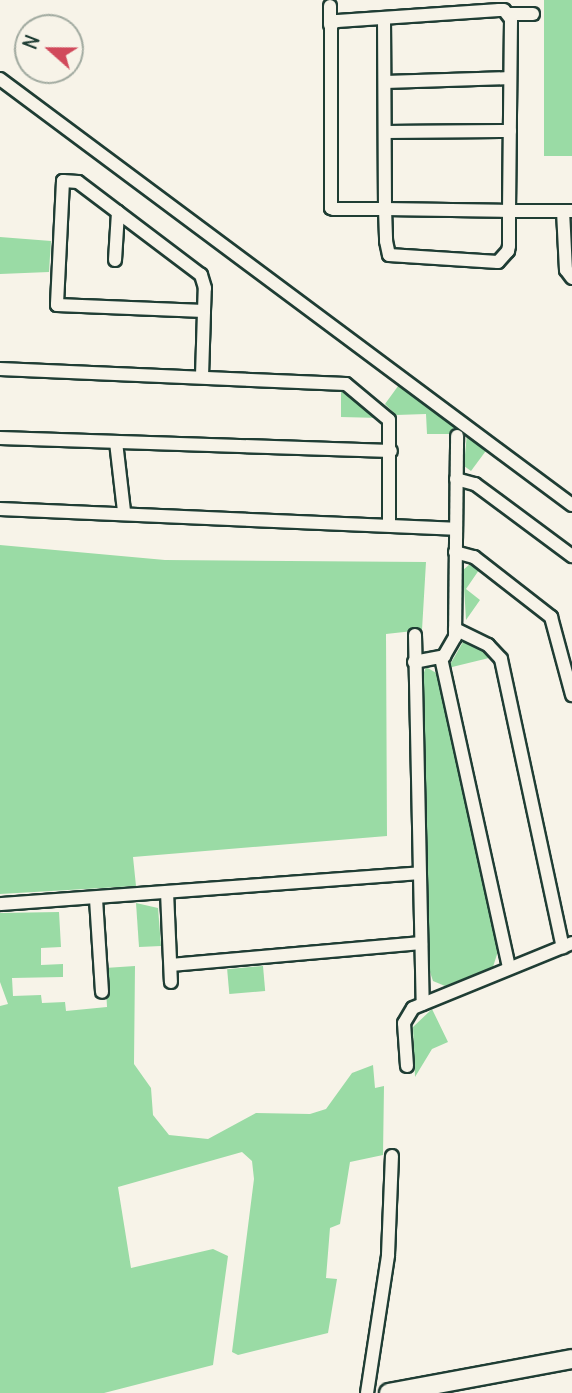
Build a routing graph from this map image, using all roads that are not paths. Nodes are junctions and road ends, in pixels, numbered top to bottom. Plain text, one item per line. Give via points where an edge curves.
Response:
1 (330, 6) dead end
2 (533, 14) dead end
3 (509, 15) junction
4 (384, 18) junction
5 (330, 25) junction
6 (510, 78) junction
7 (0, 79) edge
8 (385, 82) junction
9 (510, 131) junction
10 (385, 132) junction
11 (385, 209) junction
12 (509, 211) junction
13 (567, 211) edge
14 (118, 212) junction
15 (115, 260) dead end
16 (572, 278) edge
17 (204, 311) junction
18 (0, 369) edge
19 (202, 376) junction
20 (457, 436) dead end
21 (0, 438) edge
22 (116, 442) junction
23 (391, 452) junction
24 (456, 479) junction
25 (572, 505) edge
26 (0, 509) edge
27 (124, 512) junction
28 (389, 525) junction
29 (455, 529) junction
30 (455, 552) junction
31 (572, 556) edge
32 (455, 629) junction
33 (415, 635) dead end
34 (441, 658) junction
35 (414, 662) junction
36 (572, 695) edge
37 (418, 873) junction
38 (167, 892) junction
39 (96, 899) junction
40 (0, 904) edge
41 (421, 943) junction
42 (568, 945) edge
43 (171, 965) junction
44 (509, 967) junction
45 (172, 982) dead end
46 (102, 992) dead end
47 (423, 1004) junction
48 (407, 1066) dead end
49 (391, 1156) dead end
50 (572, 1359) edge
51 (367, 1393) edge
52 (389, 1393) edge

1 - 5 street
2 - 3 street
3 - 4 street via 499,10
3 - 6 street
4 - 5 street
4 - 8 street
5 - 11 street via 330,206
6 - 8 street
6 - 9 street
7 - 25 street
8 - 10 street
9 - 10 street
9 - 12 street
10 - 11 street
11 - 12 street
11 - 12 street via 387,249 394,258 498,262 508,251
12 - 13 street
13 - 16 street via 566,270
14 - 15 street
14 - 17 street via 201,275
14 - 17 street via 78,182 62,182 52,306
17 - 19 street
18 - 19 street
19 - 23 street via 342,383 388,417
20 - 24 street
21 - 22 street
22 - 23 street
22 - 27 street
23 - 28 street
24 - 29 street
24 - 31 street via 473,482
26 - 27 street
27 - 28 street
28 - 29 street
29 - 30 street
30 - 32 street
30 - 36 street via 474,557 551,617
32 - 34 street via 451,649
32 - 42 street via 479,639 501,659
33 - 35 street
34 - 35 street
34 - 44 street
35 - 37 street
37 - 38 street
37 - 41 street
38 - 39 street
38 - 43 street
39 - 40 street
39 - 46 street
41 - 43 street
41 - 47 street
42 - 44 street
43 - 45 street
44 - 47 street
47 - 48 street via 404,1023
49 - 51 street via 388,1255
50 - 52 street

